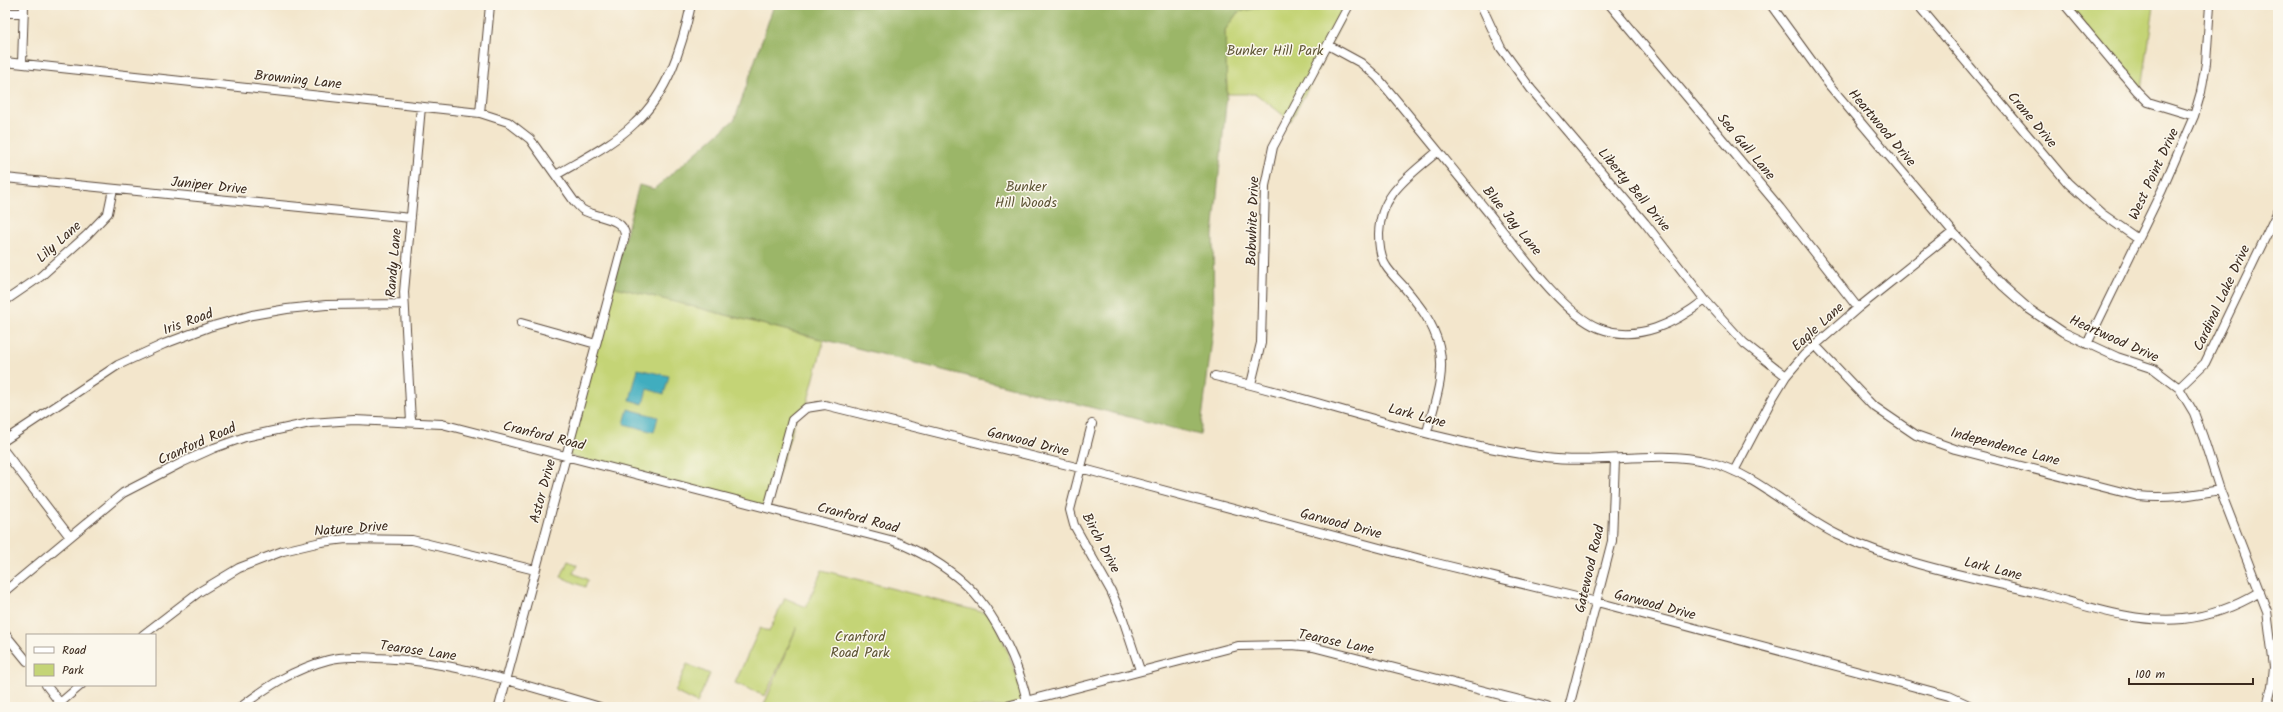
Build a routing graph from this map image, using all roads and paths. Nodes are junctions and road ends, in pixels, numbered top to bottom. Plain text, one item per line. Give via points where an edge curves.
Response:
1 (490, 5) edge
2 (691, 5) edge
3 (1349, 5) edge
4 (1481, 5) edge
5 (1610, 5) edge
6 (1771, 5) edge
7 (1918, 5) edge
8 (2065, 5) edge
9 (2210, 5) edge
10 (24, 9) edge
11 (5, 13) edge
12 (1328, 45) junction
13 (5, 62) edge
14 (22, 63) junction
15 (421, 107) junction
16 (480, 113) junction
17 (2194, 116) junction
18 (1438, 151) junction
19 (556, 175) junction
20 (5, 178) edge
21 (113, 189) junction
22 (2278, 211) edge
23 (411, 218) junction
24 (1953, 232) junction
25 (625, 236) joint
26 (2138, 239) junction
27 (1705, 300) junction
28 (5, 301) edge
29 (404, 304) junction
30 (1858, 308) junction
31 (521, 324) dead end
32 (596, 344) junction
33 (2087, 344) junction
34 (1815, 345) junction
35 (1216, 376) dead end
36 (1786, 376) junction
37 (1251, 384) junction
38 (2179, 388) junction
39 (411, 422) junction
40 (1092, 424) dead end
41 (1427, 432) junction
42 (5, 440) edge
43 (5, 452) edge
44 (567, 455) junction
45 (1615, 459) junction
46 (1080, 468) junction
47 (1734, 471) junction
48 (2220, 490) junction
49 (768, 508) junction
50 (70, 536) junction
51 (535, 570) junction
52 (5, 591) edge
53 (2260, 592) junction
54 (1596, 602) junction
55 (5, 634) edge
56 (144, 634) edge
57 (26, 660) edge
58 (2276, 667) edge
59 (1140, 670) junction
60 (506, 680) junction
61 (47, 686) edge
62 (80, 686) edge
63 (1027, 704) edge
64 (62, 705) edge
65 (241, 707) edge
66 (499, 707) edge
67 (600, 707) edge
68 (1003, 707) edge
69 (1547, 707) edge
70 (1569, 707) edge
71 (1973, 707) edge
72 (2266, 707) edge

1 - 16 street
2 - 19 street via 672,69 649,107 635,123 603,148
3 - 12 street, Bobwhite Drive
4 - 27 street, Liberty Bell Drive via 1501,48 1531,89 1645,223
5 - 30 street, Sea Gull Lane via 1780,208
6 - 24 street, Heartwood Drive via 1830,86
7 - 26 street, Crane Drive via 2068,183 2102,213
8 - 17 street via 2148,102
9 - 17 street, West Point Drive via 2202,92
10 - 11 street
10 - 14 street
12 - 18 street, Blue Jay Lane via 1361,63 1377,77
12 - 37 street, Bobwhite Drive via 1271,153 1265,186 1261,342
13 - 14 street, Browning Lane
14 - 15 street, Browning Lane
15 - 16 street, Browning Lane
15 - 23 street, Randy Lane
16 - 19 street, Browning Lane via 508,122 517,128 530,139
17 - 26 street, West Point Drive
18 - 27 street, Blue Jay Lane via 1532,267 1574,314 1588,323 1615,332 1639,332 1660,328
18 - 41 street via 1388,199 1382,211 1380,226 1381,255 1386,266 1425,312 1439,346 1441,380
19 - 25 street, Browning Lane via 582,209 620,224 625,230
20 - 21 street, Juniper Drive
21 - 23 street, Juniper Drive
21 - 28 street, Lily Lane via 108,213 87,235 40,277
22 - 38 street, Cardinal Lake Drive via 2205,363
23 - 29 street, Randy Lane
24 - 30 street, Eagle Lane
24 - 33 street, Heartwood Drive via 2003,286 2029,309 2063,332
25 - 32 street, Astor Drive
26 - 33 street, West Point Drive
27 - 36 street, Liberty Bell Drive via 1744,343
29 - 39 street, Randy Lane
29 - 42 street, Iris Road via 326,305 287,309 208,327 118,365
30 - 34 street, Eagle Lane
31 - 32 street
32 - 44 street, Astor Drive
33 - 38 street, Heartwood Drive via 2154,369
34 - 36 street, Eagle Lane
34 - 48 street, Independence Lane via 1872,405 1902,427 1955,449 2138,496 2184,497
35 - 37 street, Lark Lane
36 - 47 street, Eagle Lane
37 - 41 street, Lark Lane
38 - 48 street, Heartwood Drive via 2194,413
39 - 44 street, Cranford Road via 442,424
39 - 50 street, Cranford Road via 354,420 310,423 226,443 183,462 123,494
40 - 46 street, Birch Drive
41 - 45 street, Lark Lane via 1550,458
43 - 50 street
44 - 49 street, Cranford Road
44 - 51 street, Astor Drive
45 - 47 street via 1685,456
45 - 54 street, Gatewood Road via 1612,541
46 - 49 street, Garwood Drive via 827,406 814,405 799,412 791,422
46 - 54 street, Garwood Drive via 1432,562
46 - 59 street, Birch Drive via 1070,510 1074,525 1111,591
47 - 53 street, Lark Lane via 1811,520 1864,546 1950,571 2140,618 2182,620 2224,611
48 - 53 street, Heartwood Drive
49 - 63 street, Cranford Road via 894,541 932,560 964,583 976,596 1009,649 1018,669
50 - 52 street, Cranford Road
51 - 56 street, Nature Drive via 412,540 346,539 321,542 283,551 239,568 194,596
51 - 60 street, Astor Drive
53 - 58 street, Heartwood Drive via 2267,611
54 - 70 street, Gatewood Road
54 - 71 street, Garwood Drive via 1949,696
55 - 57 street
58 - 72 street, Heartwood Drive
59 - 63 street, Tearose Lane
59 - 69 street, Tearose Lane via 1238,646 1292,644 1313,647
60 - 65 street, Tearose Lane via 390,658 342,658 300,669 276,681
60 - 66 street, Astor Drive
60 - 67 street, Tearose Lane
61 - 64 street
62 - 64 street
63 - 68 street, Tearose Lane

